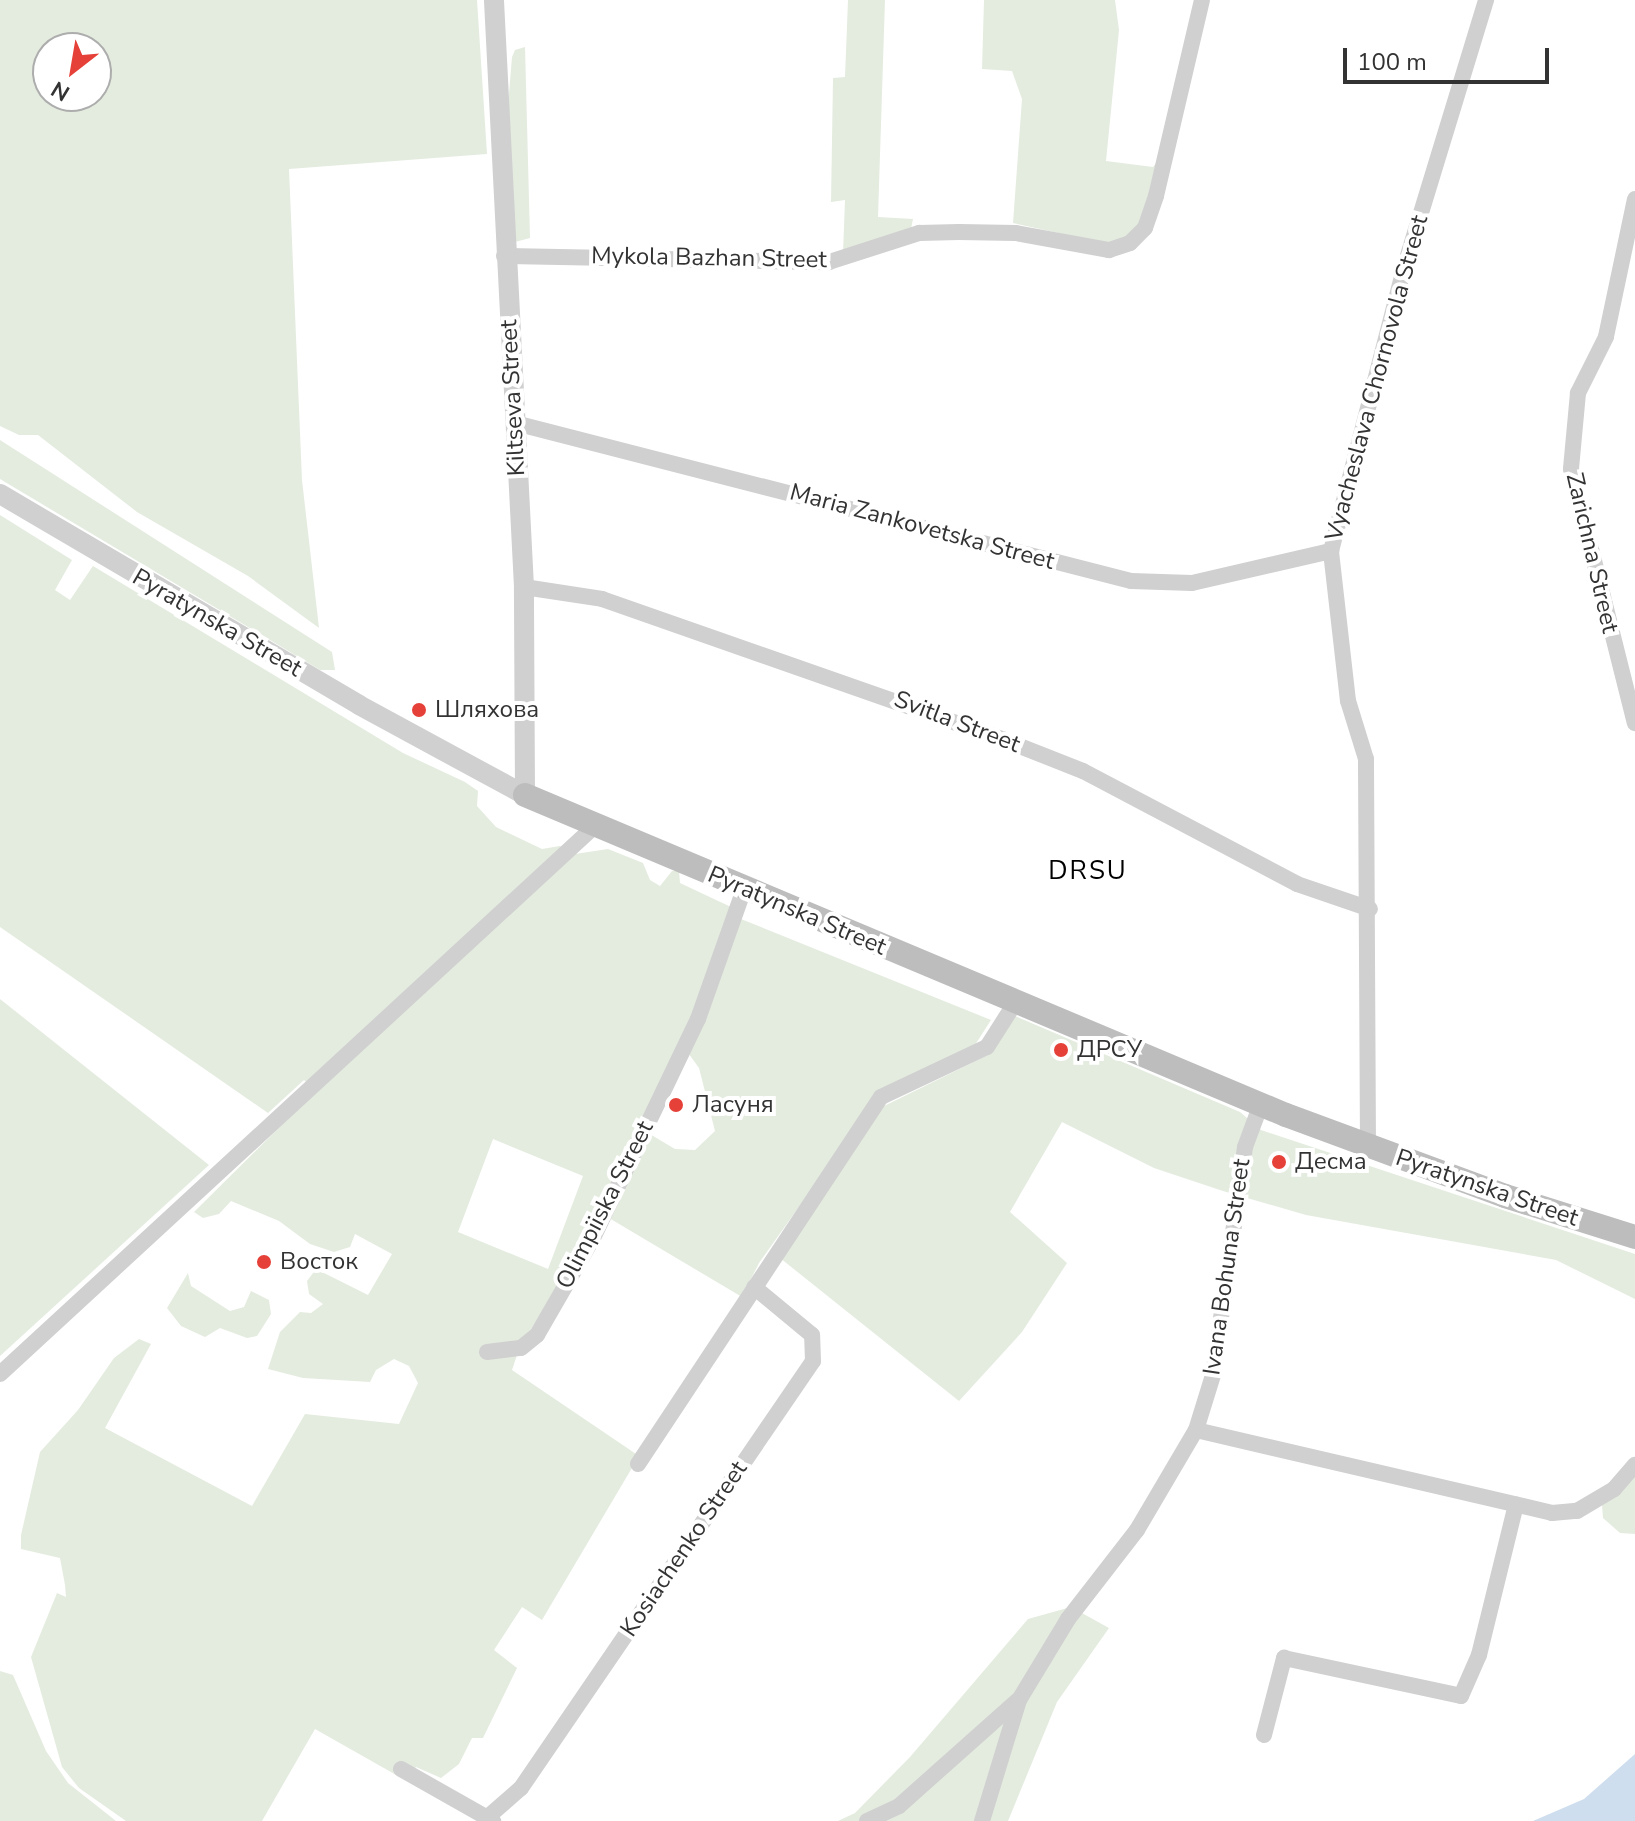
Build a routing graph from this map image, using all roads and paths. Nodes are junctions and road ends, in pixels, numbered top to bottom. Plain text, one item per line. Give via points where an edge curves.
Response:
1 (494, 0) edge
2 (1202, 0) edge
3 (1486, 0) edge
4 (1635, 199) edge
5 (504, 256) junction
6 (515, 423) junction
7 (0, 494) edge
8 (1331, 551) junction
9 (524, 587) junction
10 (1635, 723) edge
11 (525, 795) junction
12 (596, 825) junction
13 (744, 889) junction
14 (1370, 909) junction
15 (1015, 1003) junction
16 (1261, 1104) junction
17 (1368, 1146) junction
18 (1635, 1237) edge
19 (754, 1287) junction
20 (487, 1352) dead end
21 (0, 1374) edge
22 (1196, 1430) junction
23 (638, 1464) dead end
24 (1635, 1465) edge
25 (1516, 1504) junction
26 (1019, 1700) junction
27 (1264, 1735) dead end
28 (401, 1769) dead end
29 (492, 1818) edge
30 (867, 1821) edge
31 (982, 1821) edge

1 - 5 street, Kiltseva Street
2 - 5 street, Mykola Bazhan Street via 1156,196 1145,228 1130,243 1109,250 1016,233 959,232 919,233 829,262
3 - 8 street, Vyacheslava Chornovola Street via 1406,262
4 - 10 street, Zarichna Street via 1606,337 1578,393 1571,469
5 - 6 street, Kiltseva Street
6 - 8 street, Maria Zankovetska Street via 1131,581 1192,583
6 - 9 street, Kiltseva Street
7 - 11 street, Pyratynska Street via 359,705
8 - 14 street, Vyacheslava Chornovola Street via 1348,701 1366,759
9 - 11 street, Kiltseva Street
9 - 14 street, Svitla Street via 602,599 988,734 1083,771 1297,884
11 - 12 main road, Pyratynska Street
12 - 13 main road, Pyratynska Street
12 - 21 street
13 - 15 main road, Pyratynska Street
13 - 20 street, Olimpiiska Street via 698,1019 593,1238 537,1335 521,1348
14 - 17 street, Vyacheslava Chornovola Street
15 - 16 main road, Pyratynska Street
15 - 19 street via 987,1047 881,1097
16 - 17 main road, Pyratynska Street
16 - 22 street, Ivana Bohuna Street via 1245,1147 1213,1375
17 - 18 main road, Pyratynska Street
19 - 23 street
19 - 29 street, Kosiachenko Street via 812,1335 813,1361 521,1788
22 - 25 street
22 - 26 street, Ivana Bohuna Street via 1137,1530 1068,1619
24 - 25 street via 1614,1489 1577,1511 1552,1513
25 - 27 street via 1479,1655 1461,1696 1284,1658
26 - 30 street, Ivana Bohuna Street via 899,1806
26 - 31 street, Ivana Bohuna Street
28 - 29 street

